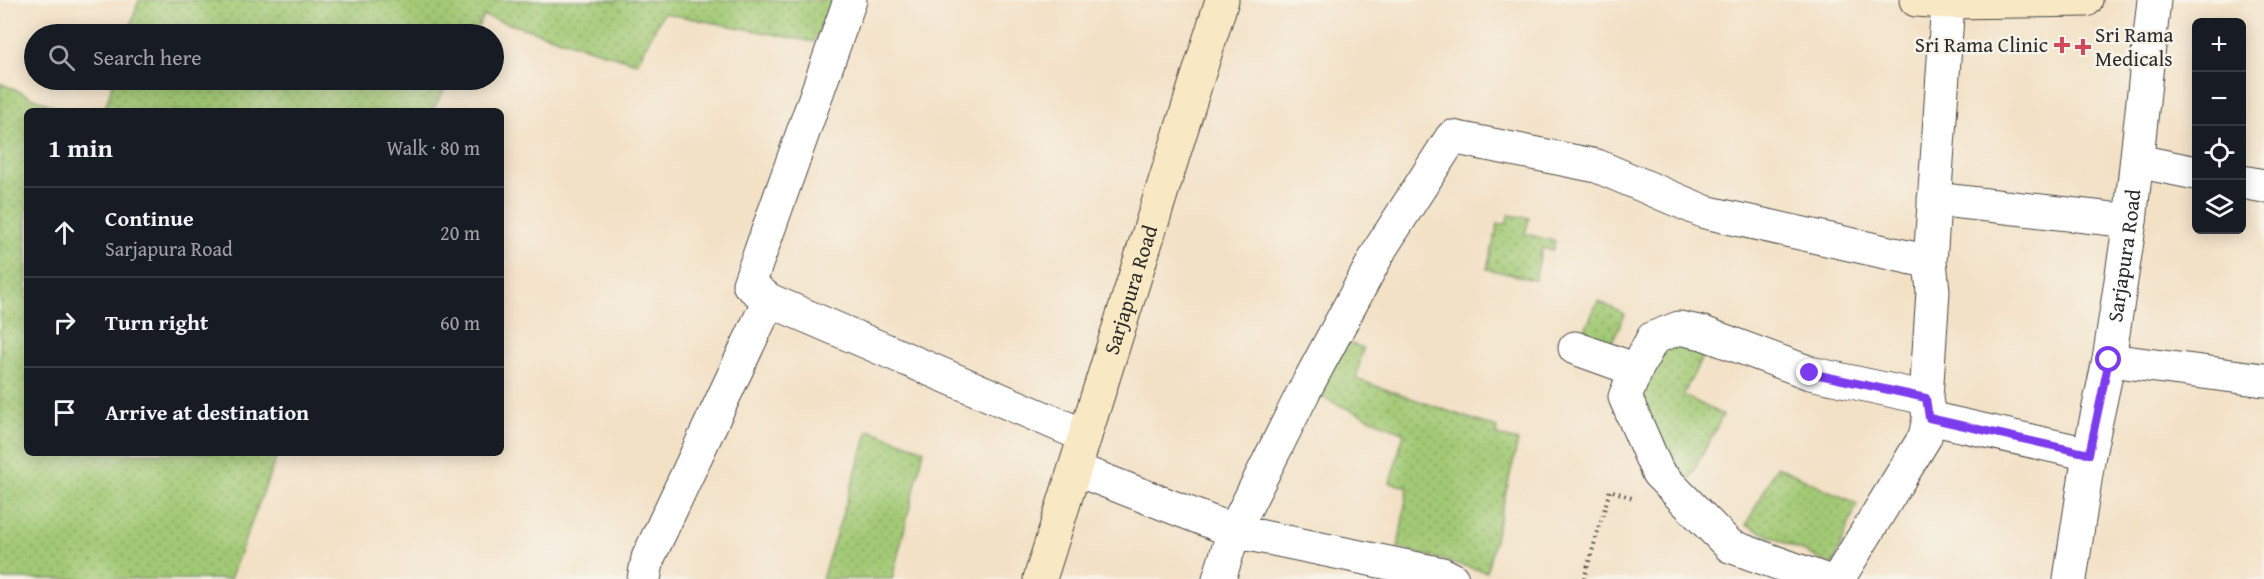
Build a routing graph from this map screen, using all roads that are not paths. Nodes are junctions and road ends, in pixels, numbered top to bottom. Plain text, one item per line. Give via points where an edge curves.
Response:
1 (850, 0) edge
2 (1222, 0) edge
3 (1916, 0) edge
4 (2086, 0) edge
5 (2154, 0) edge
6 (1948, 2) junction
7 (2137, 161) junction
8 (2192, 172) edge
9 (2246, 183) edge
10 (2264, 186) edge
11 (1934, 199) junction
12 (2130, 221) junction
13 (1930, 262) junction
14 (769, 300) junction
15 (1575, 348) dead end
16 (2109, 360) junction
17 (1636, 370) junction
18 (2264, 380) edge
19 (1928, 408) junction
20 (1085, 436) junction
21 (2089, 454) junction
22 (1075, 469) junction
23 (1234, 531) junction
24 (644, 579) edge
25 (1040, 579) edge
26 (1219, 579) edge
27 (1452, 579) edge
28 (1822, 579) edge
29 (1838, 579) edge
30 (2070, 579) edge

1 - 14 street via 749,284
2 - 20 main road, Sarjapura Road
3 - 6 main road
4 - 6 main road
5 - 7 street, Sarjapura Road
6 - 11 street
7 - 8 street
7 - 12 street, Sarjapura Road
9 - 10 street
11 - 12 street
11 - 13 street
12 - 16 street, Sarjapura Road
13 - 19 street via 1933,291
13 - 23 street via 1705,212 1597,166 1452,137 1382,246
14 - 20 street
14 - 24 street via 648,558
15 - 17 street
16 - 18 street
16 - 21 street, Sarjapura Road
17 - 19 street via 1653,338 1679,328
17 - 28 street via 1625,397 1658,473 1730,546
19 - 21 street
19 - 29 street via 1925,437
20 - 22 main road, Sarjapura Road
21 - 30 street, Sarjapura Road
22 - 23 street
22 - 25 main road, Sarjapura Road
23 - 26 street
23 - 27 street

